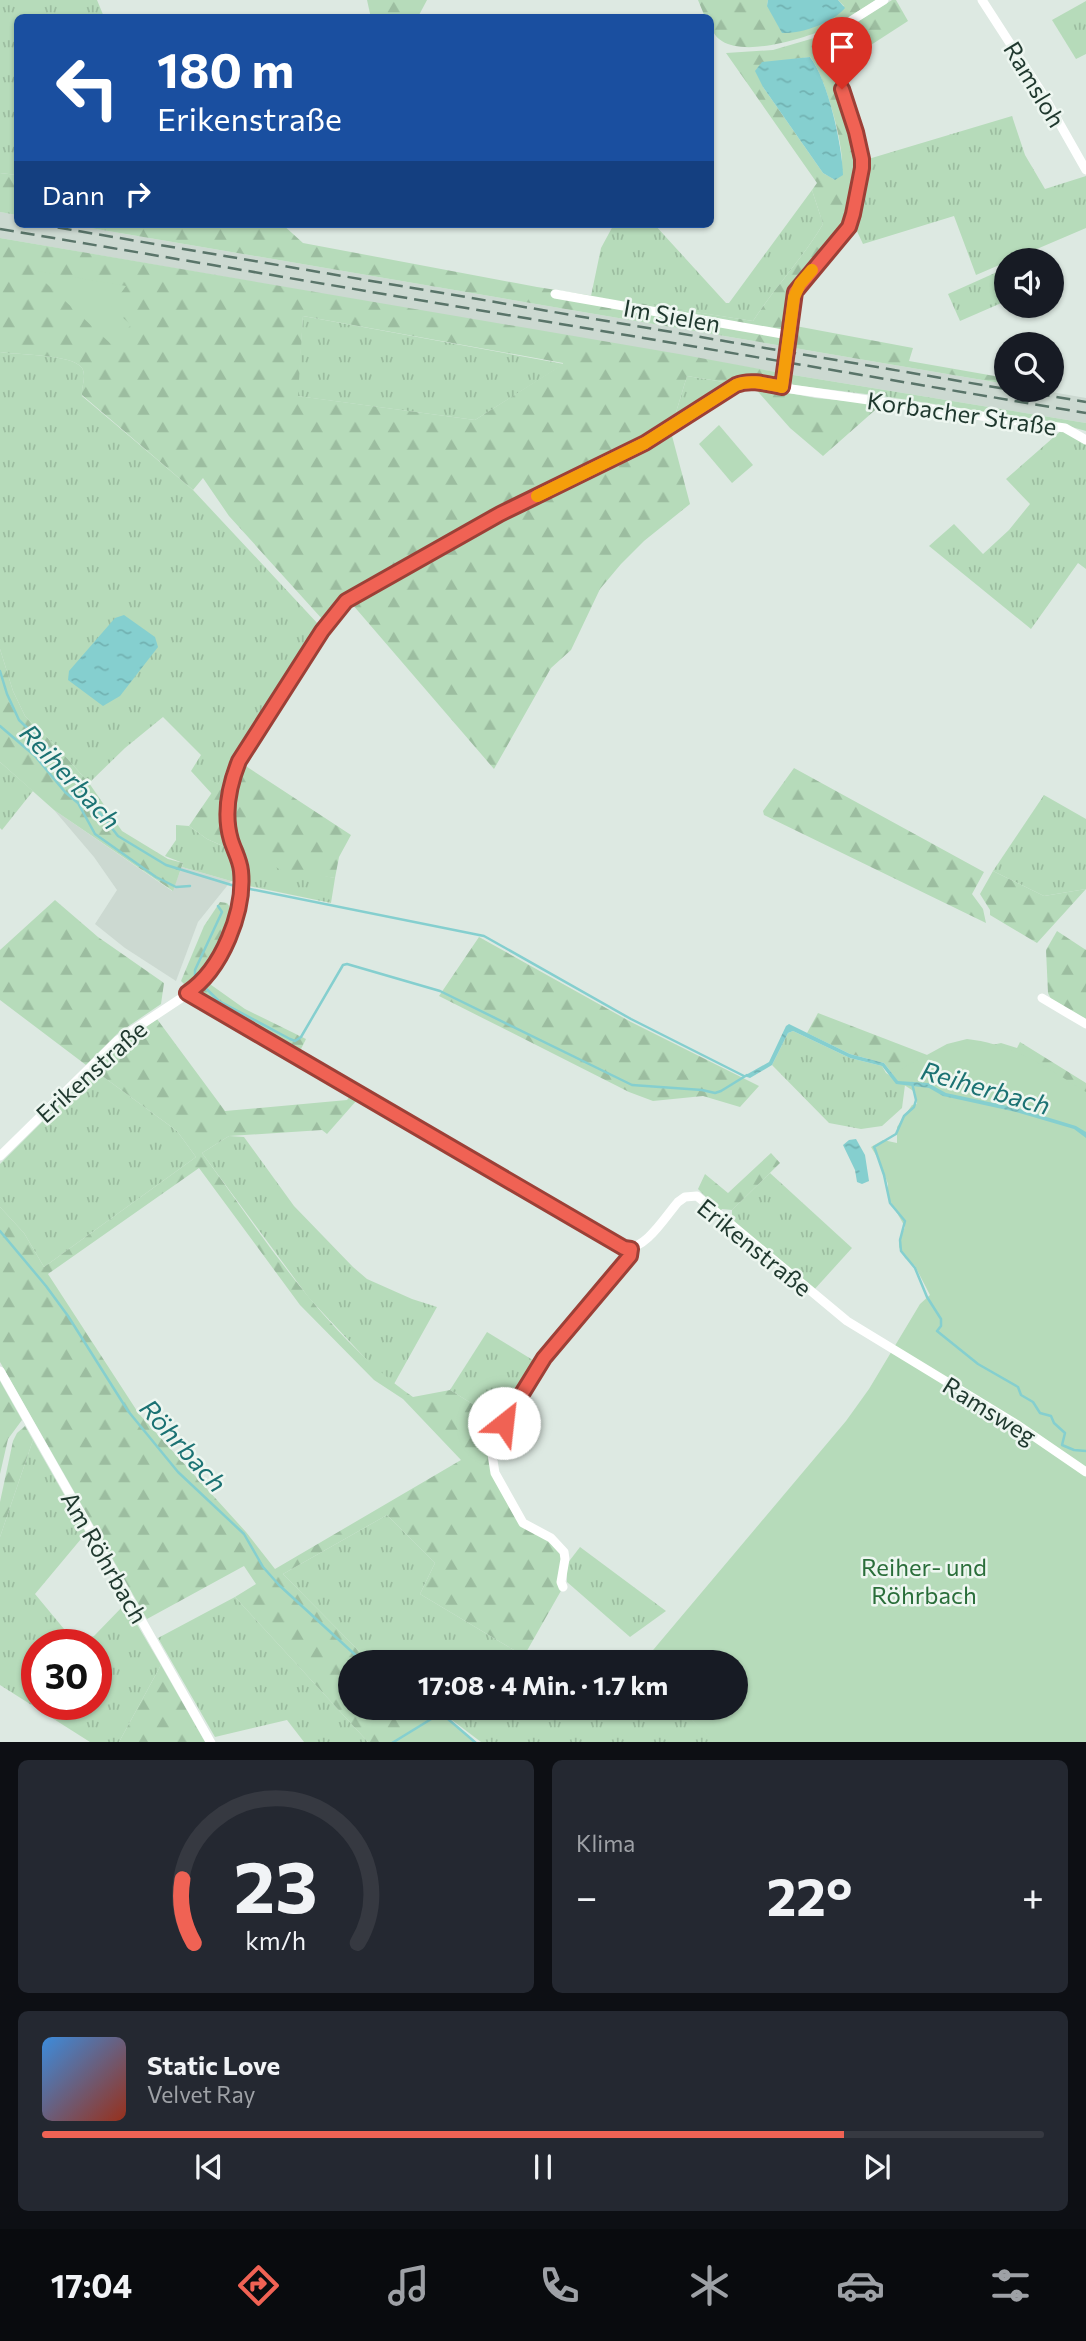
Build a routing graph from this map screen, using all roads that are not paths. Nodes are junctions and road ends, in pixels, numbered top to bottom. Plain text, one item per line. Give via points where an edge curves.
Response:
1 (884, 0) edge
2 (982, 0) edge
3 (1086, 170) edge
4 (555, 294) dead end
5 (789, 335) junction
6 (782, 387) junction
7 (1086, 440) edge
8 (346, 601) joint
9 (191, 991) junction
10 (1042, 998) dead end
11 (1086, 1024) edge
12 (0, 1156) edge
13 (631, 1249) junction
14 (893, 1350) joint
15 (0, 1371) edge
16 (1086, 1472) edge
17 (563, 1587) dead end
18 (212, 1742) edge

1 - 5 street via 827,36 862,168 849,227 795,292
2 - 3 street, Ramsloh
4 - 5 street, Im Sielen
5 - 6 street
6 - 7 street, Korbacher Straße via 1065,428
6 - 8 street, Korbacher Straße via 742,382 645,443 500,514
8 - 9 street, Erikenstraße via 239,761 228,807 228,826 241,870 238,915 204,978
9 - 12 street, Erikenstraße via 118,1040
9 - 13 street
10 - 11 street
13 - 14 street, Erikenstraße via 641,1245 678,1202 697,1196 829,1307
13 - 17 street via 630,1256 544,1358 491,1448 495,1473 523,1523 551,1538 564,1552
14 - 16 street, Ramsweg
15 - 18 street, Am Röhrbach

